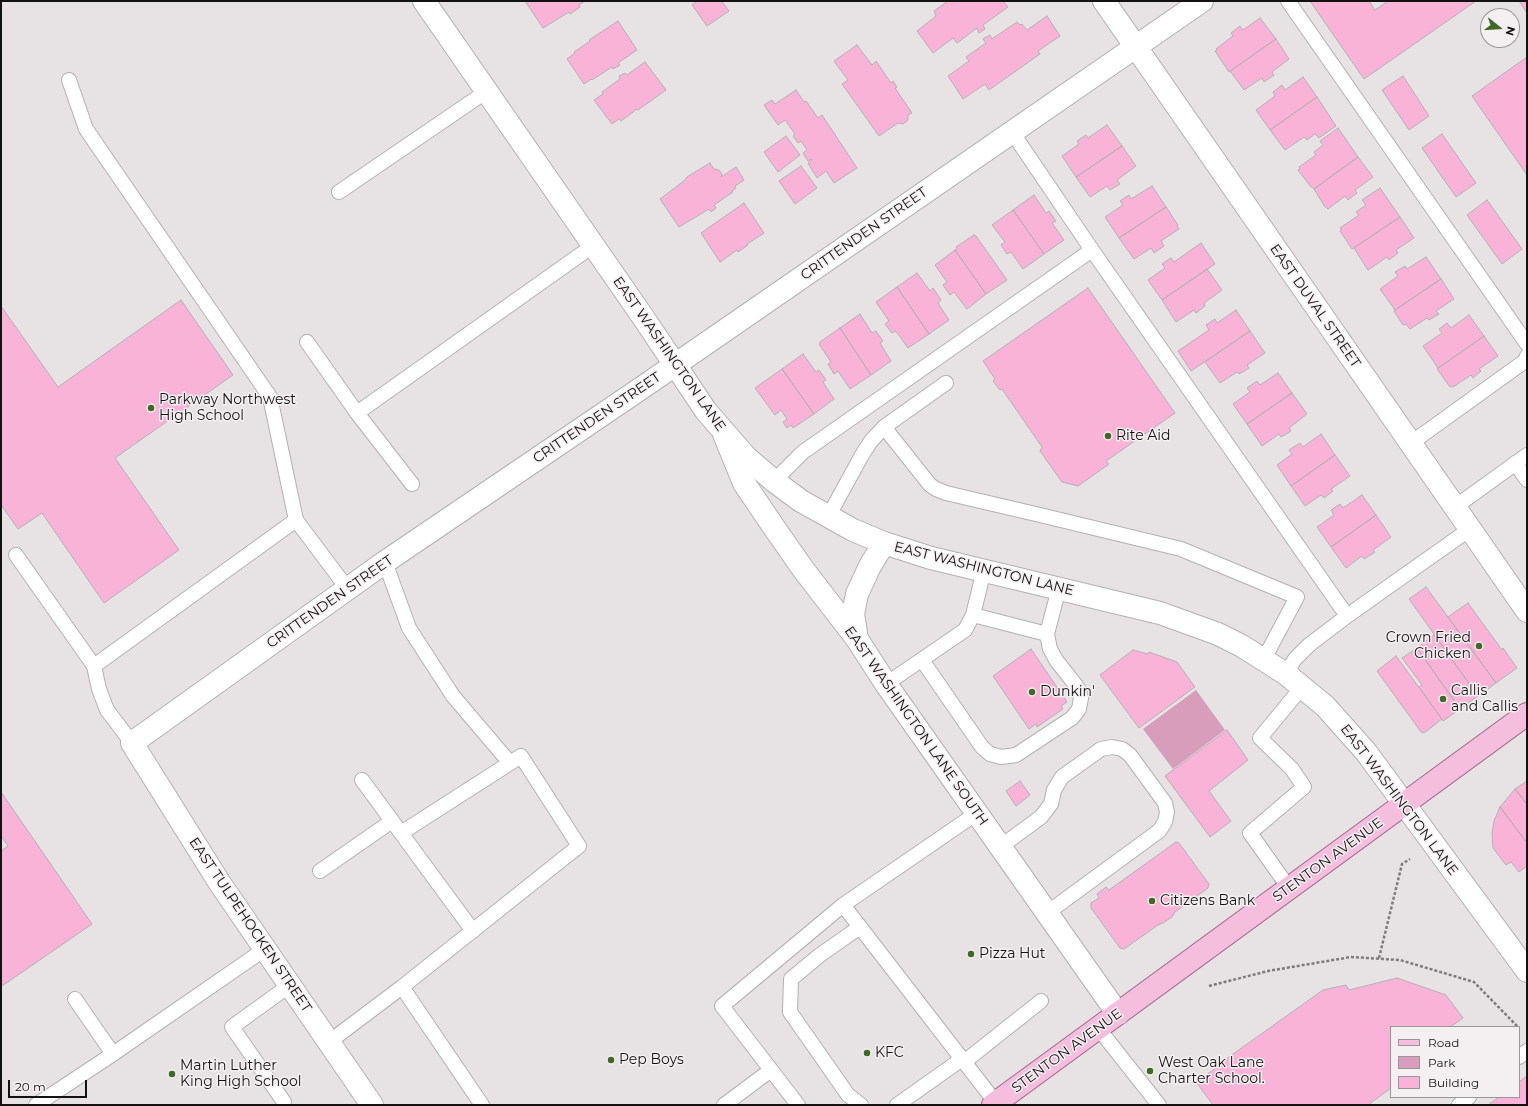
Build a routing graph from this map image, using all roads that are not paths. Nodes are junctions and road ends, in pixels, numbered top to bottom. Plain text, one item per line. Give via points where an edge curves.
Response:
1 (424, 1) edge
2 (1104, 1) edge
3 (1202, 1) edge
4 (1288, 1) edge
5 (1135, 47) junction
6 (69, 80) dead end
7 (487, 91) junction
8 (1012, 132) junction
9 (339, 192) dead end
10 (594, 245) junction
11 (1092, 250) junction
12 (307, 342) dead end
13 (1527, 344) edge
14 (1527, 356) edge
15 (675, 365) junction
16 (946, 383) dead end
17 (357, 413) junction
18 (884, 427) junction
19 (724, 434) junction
20 (1410, 443) junction
21 (1527, 455) edge
22 (1515, 463) junction
23 (1527, 480) edge
24 (774, 481) junction
25 (412, 484) dead end
26 (1455, 506) junction
27 (828, 517) junction
28 (296, 520) junction
29 (1470, 529) junction
30 (884, 543) junction
31 (16, 555) dead end
32 (385, 562) junction
33 (984, 570) junction
34 (347, 588) junction
35 (1059, 588) junction
36 (1527, 611) edge
37 (973, 615) junction
38 (1347, 616) junction
39 (1047, 634) junction
40 (857, 639) junction
41 (1264, 659) junction
42 (922, 660) junction
43 (94, 666) junction
44 (1294, 680) junction
45 (886, 684) junction
46 (1527, 714) edge
47 (132, 743) junction
48 (510, 762) junction
49 (362, 780) dead end
50 (1404, 804) junction
51 (977, 814) junction
52 (392, 821) junction
53 (401, 834) junction
54 (1000, 847) junction
55 (320, 871) dead end
56 (1289, 888) junction
57 (843, 905) junction
58 (1047, 912) junction
59 (860, 927) junction
60 (473, 931) junction
61 (265, 949) junction
62 (1527, 971) edge
63 (290, 985) junction
64 (402, 987) junction
65 (75, 999) dead end
66 (1042, 1001) dead end
67 (1118, 1014) junction
68 (1098, 1028) junction
69 (330, 1042) junction
70 (114, 1054) junction
71 (963, 1060) junction
72 (771, 1070) junction
73 (1468, 1098) edge
74 (284, 1102) dead end
75 (995, 1104) edge
76 (36, 1105) edge
77 (372, 1105) edge
78 (482, 1105) edge
79 (724, 1105) edge
80 (798, 1105) edge
81 (861, 1105) edge
82 (897, 1105) edge
83 (1159, 1105) edge
84 (1459, 1105) edge

1 - 7 street, EAST WASHINGTON LANE
2 - 5 street, EAST DUVAL STREET
3 - 5 street, CRITTENDEN STREET
4 - 13 lane
5 - 8 street, CRITTENDEN STREET
5 - 20 street, EAST DUVAL STREET
6 - 28 lane via 86,129 270,397
7 - 9 lane
7 - 10 street, EAST WASHINGTON LANE
8 - 11 lane
8 - 15 street, CRITTENDEN STREET
10 - 15 street, EAST WASHINGTON LANE
10 - 17 lane
11 - 24 lane via 803,452
11 - 38 lane
12 - 17 lane
14 - 20 lane via 1525,362
15 - 19 street, EAST WASHINGTON LANE
15 - 32 street, CRITTENDEN STREET
16 - 18 lane
17 - 25 lane
18 - 27 lane via 862,455
18 - 41 lane via 930,485 936,489 1181,549 1297,597
19 - 24 street, EAST WASHINGTON LANE
19 - 40 street, EAST WASHINGTON LANE SOUTH via 744,483 802,569
20 - 26 street, EAST DUVAL STREET
21 - 22 lane
22 - 23 lane
22 - 26 lane
24 - 27 street, EAST WASHINGTON LANE
26 - 29 street, EAST DUVAL STREET
27 - 30 street, EAST WASHINGTON LANE
28 - 34 lane
28 - 43 lane
29 - 36 street, EAST DUVAL STREET
29 - 38 lane
30 - 33 street, EAST WASHINGTON LANE via 930,558
30 - 40 street via 857,594 853,614
31 - 43 lane
32 - 34 street, CRITTENDEN STREET
32 - 48 lane via 409,628 453,696
33 - 35 street, EAST WASHINGTON LANE
33 - 37 lane
34 - 47 street, CRITTENDEN STREET
35 - 39 lane
35 - 41 street, EAST WASHINGTON LANE via 1131,605 1193,624 1218,634
37 - 39 lane
37 - 42 lane via 964,630
38 - 44 lane via 1309,644 1295,659
39 - 42 lane via 1053,655 1078,688 1081,698 1079,709 1072,718 1016,755 1001,757 990,754 982,747
40 - 45 street, EAST WASHINGTON LANE SOUTH
41 - 44 street, EAST WASHINGTON LANE
42 - 45 lane
43 - 47 lane via 107,710
44 - 50 street, EAST WASHINGTON LANE via 1325,706 1345,728
44 - 56 lane via 1260,738 1292,769 1304,787 1250,833
45 - 51 street, EAST WASHINGTON LANE SOUTH
46 - 50 main road, STENTON AVENUE
47 - 61 street, EAST TULPEHOCKEN STREET via 219,882
48 - 53 lane
48 - 60 lane via 521,756 580,846
49 - 52 lane
50 - 56 main road, STENTON AVENUE
50 - 62 street, EAST WASHINGTON LANE
51 - 54 street, EAST WASHINGTON LANE SOUTH
51 - 57 lane
52 - 53 lane
52 - 55 lane
53 - 60 lane
54 - 58 street, EAST WASHINGTON LANE SOUTH
54 - 58 lane via 1041,817 1051,804 1054,790 1062,778 1101,749 1122,749 1130,755 1165,803 1165,822 1159,831
56 - 67 main road, STENTON AVENUE
57 - 59 lane
57 - 72 lane via 722,1006
58 - 67 street, EAST WASHINGTON LANE SOUTH
59 - 71 lane
59 - 81 lane via 792,978 790,1012 848,1095
60 - 64 lane
61 - 63 street, EAST TULPEHOCKEN STREET
61 - 70 lane
63 - 69 street, EAST TULPEHOCKEN STREET
63 - 74 lane via 232,1027
64 - 69 lane
64 - 78 lane
65 - 70 lane
66 - 71 lane
67 - 68 main road, STENTON AVENUE
68 - 75 main road, STENTON AVENUE
68 - 83 lane
69 - 77 street, EAST TULPEHOCKEN STREET
70 - 76 lane
71 - 75 lane
71 - 82 lane
72 - 79 lane
72 - 80 lane
73 - 84 lane

